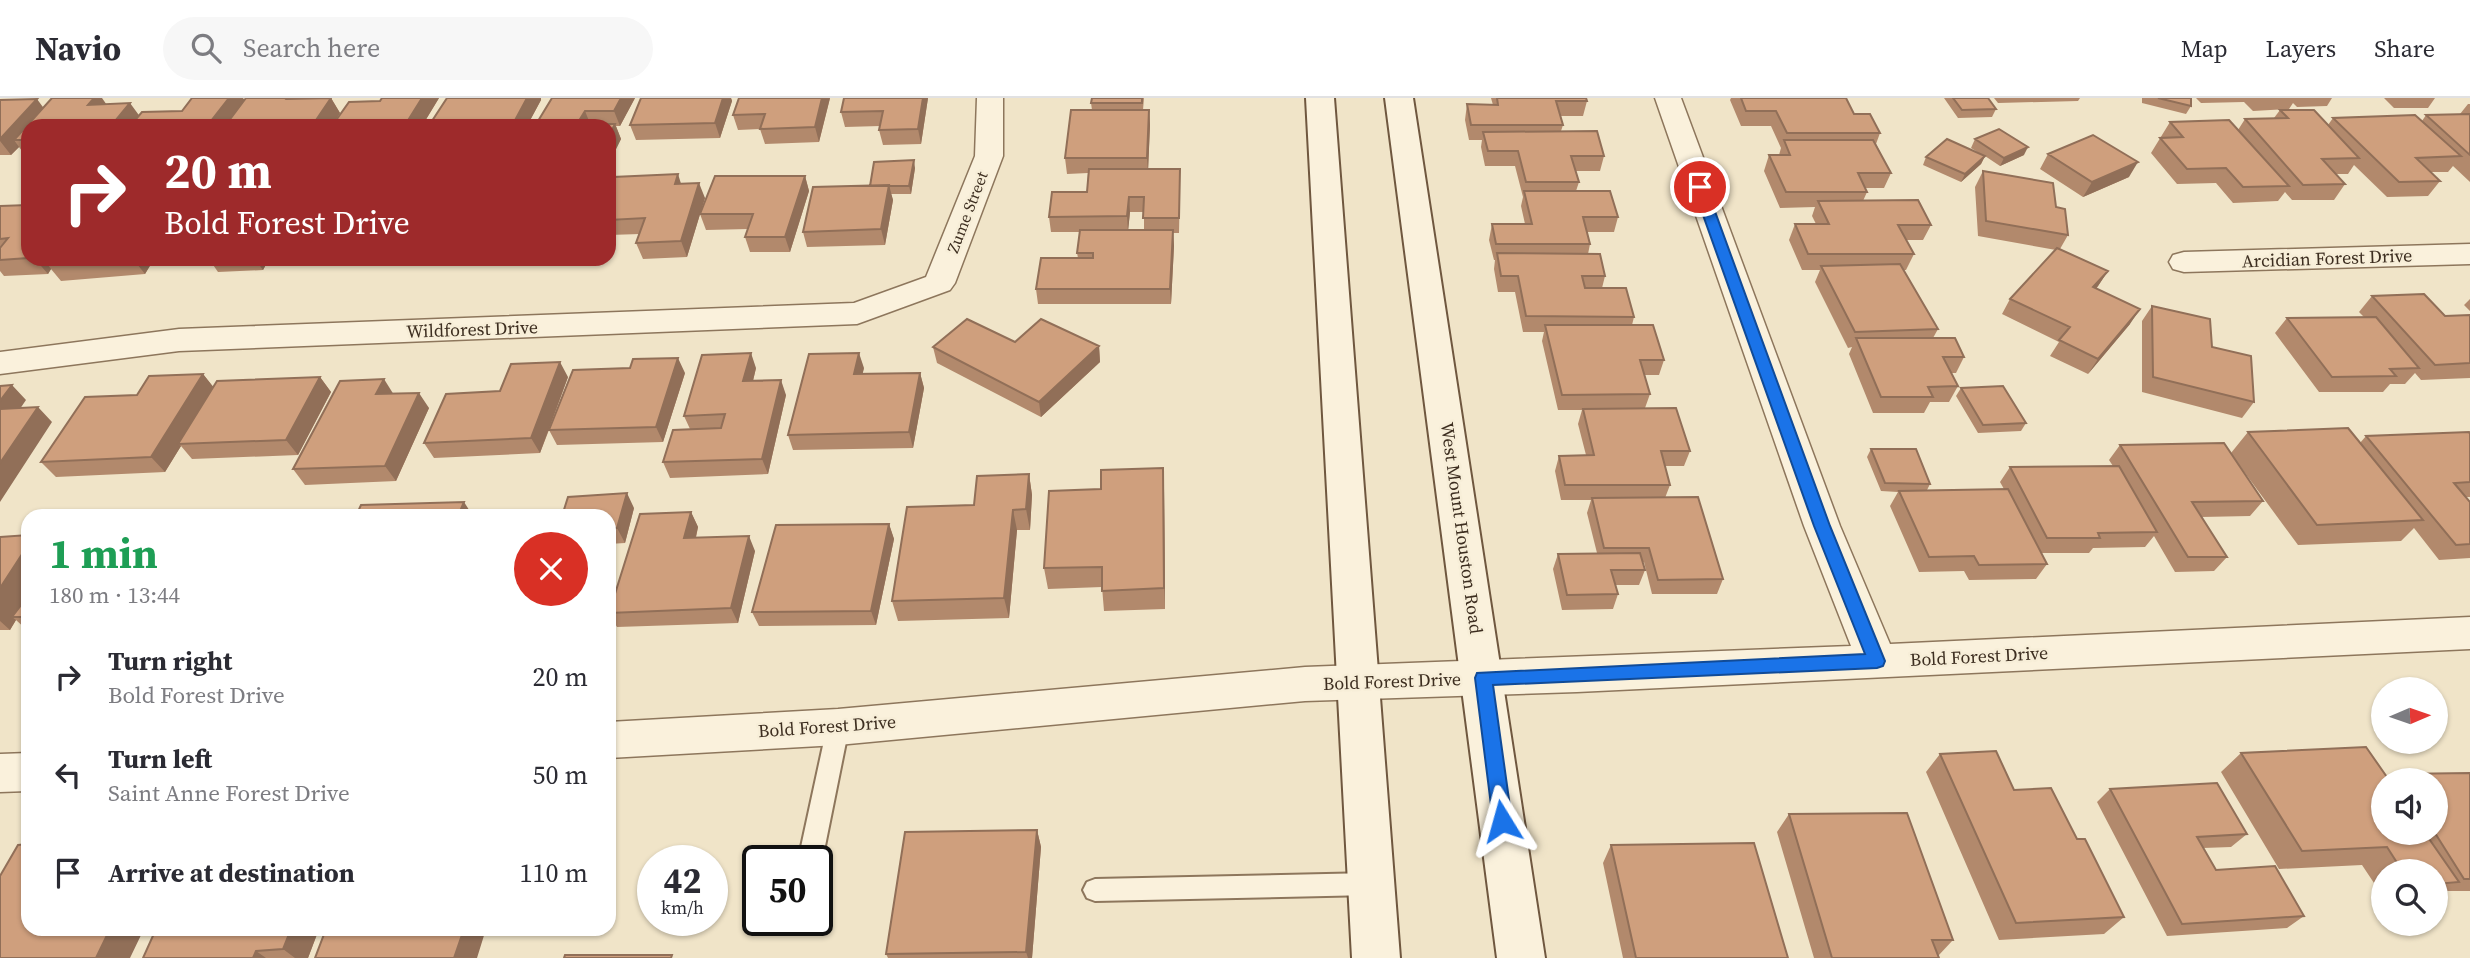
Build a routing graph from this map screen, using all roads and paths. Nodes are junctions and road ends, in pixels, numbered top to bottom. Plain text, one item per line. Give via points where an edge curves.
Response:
1 (990, 98) edge
2 (1320, 98) edge
3 (1399, 98) edge
4 (1668, 98) edge
5 (2470, 254) edge
6 (2184, 262) dead end
7 (939, 283) joint
8 (0, 363) edge
9 (2470, 633) edge
10 (1877, 661) junction
11 (1483, 678) junction
12 (1360, 682) junction
13 (838, 727) junction
14 (616, 740) edge
15 (21, 772) edge
16 (0, 773) edge
17 (813, 845) edge
18 (1371, 884) junction
19 (1096, 890) dead end
20 (1376, 958) edge
21 (1521, 958) edge

1 - 7 street, Zume Street via 989,156
2 - 12 main road
3 - 11 main road, West Mount Houston Road
4 - 10 street via 1822,526
5 - 6 street, Arcidian Forest Drive
7 - 8 street, Wildforest Drive via 857,313 178,340
9 - 10 street, Bold Forest Drive
10 - 11 street, Bold Forest Drive
11 - 12 street, Bold Forest Drive
11 - 21 main road, West Mount Houston Road
12 - 13 street, Bold Forest Drive
12 - 18 main road
13 - 14 street, Bold Forest Drive
13 - 17 lane
15 - 16 street
18 - 19 lane
18 - 20 main road

